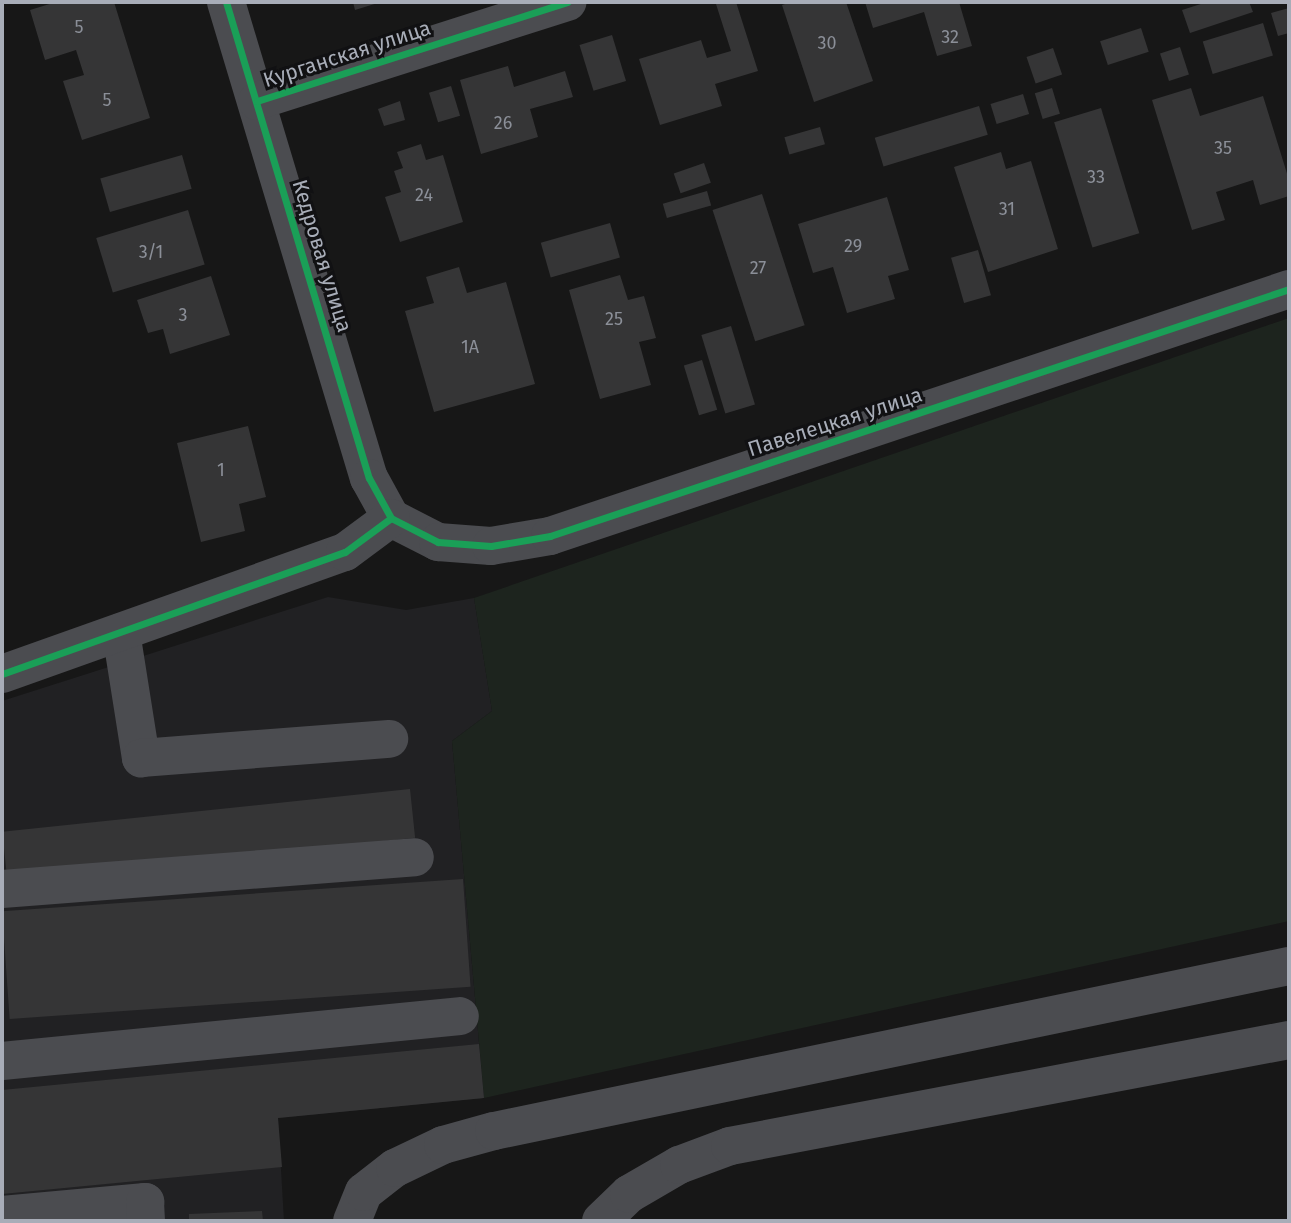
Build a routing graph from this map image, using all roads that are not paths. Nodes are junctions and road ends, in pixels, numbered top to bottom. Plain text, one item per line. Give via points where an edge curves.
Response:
1 (226, 2) edge
2 (568, 2) edge
3 (257, 101) junction
4 (1289, 289) edge
5 (390, 518) junction
6 (121, 632) junction
7 (2, 674) edge
8 (389, 739) dead end
9 (415, 857) dead end
10 (2, 889) edge
11 (1289, 966) edge
12 (460, 1016) dead end
13 (1289, 1040) edge
14 (2, 1061) edge
15 (2, 1215) edge
16 (146, 1221) edge
17 (352, 1221) edge
18 (601, 1221) edge

1 - 3 street, Кедровая улица
2 - 3 street, Курганская улица
3 - 5 street, Кедровая улица via 369,478
4 - 5 street, Павелецкая улица via 550,536 491,546 438,542
5 - 6 street via 345,552
6 - 7 street
6 - 8 street via 141,758
9 - 10 street
11 - 17 street via 494,1130 443,1145 395,1168 363,1192
12 - 14 street
13 - 18 street via 730,1146 679,1165 629,1194
15 - 16 street via 145,1202

